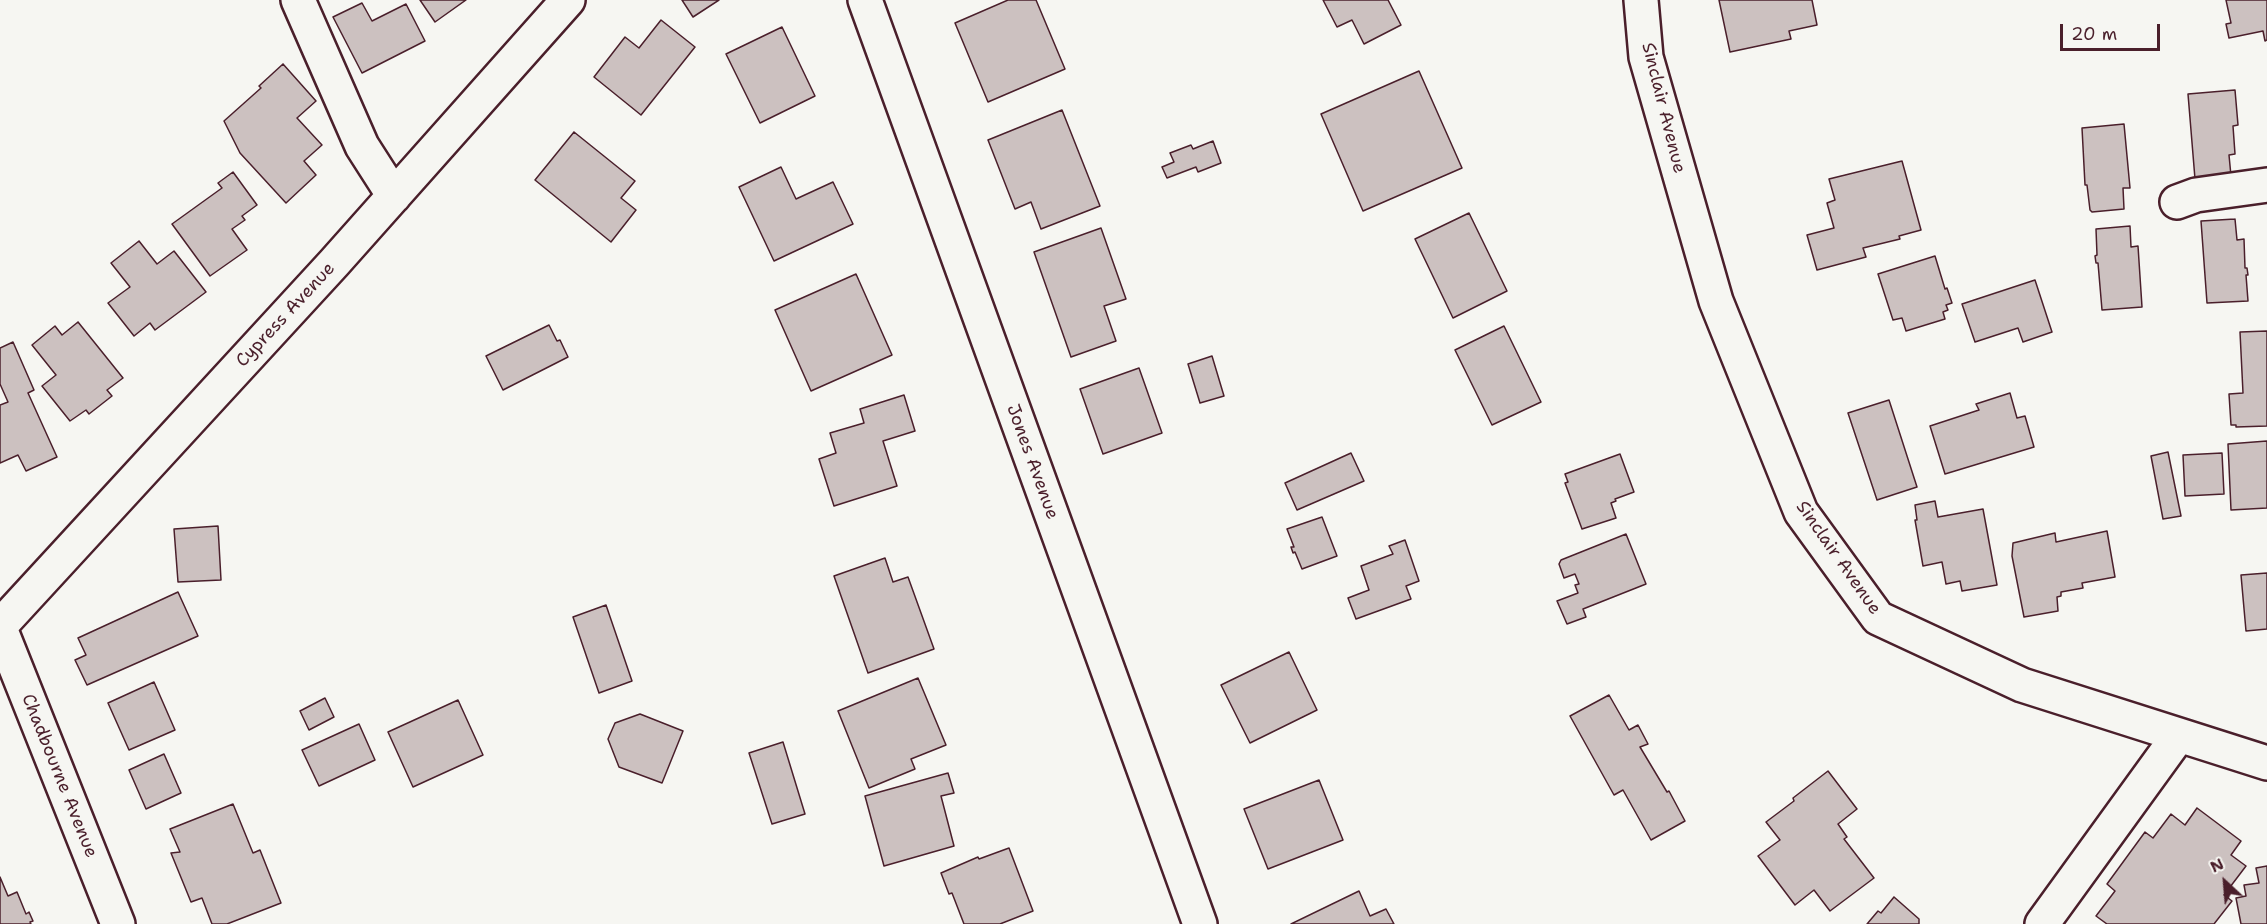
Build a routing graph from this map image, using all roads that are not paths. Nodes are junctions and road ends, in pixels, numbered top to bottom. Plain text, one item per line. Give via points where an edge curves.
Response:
1 (298, 0) edge
2 (568, 0) edge
3 (865, 0) edge
4 (1641, 0) edge
5 (2267, 186) edge
6 (394, 196) junction
7 (2177, 202) dead end
8 (0, 627) edge
9 (2179, 735) junction
10 (2267, 763) edge
11 (118, 924) edge
12 (1200, 924) edge
13 (2042, 924) edge

1 - 6 street via 362,146
2 - 6 street, Cypress Avenue
3 - 12 street, Jones Avenue
4 - 9 street, Sinclair Avenue via 1646,57 1716,301 1801,512 1878,618 2022,685
5 - 7 street via 2196,195
6 - 8 street, Cypress Avenue
8 - 11 street, Chadbourne Avenue
9 - 10 street, Sinclair Avenue
9 - 13 street

